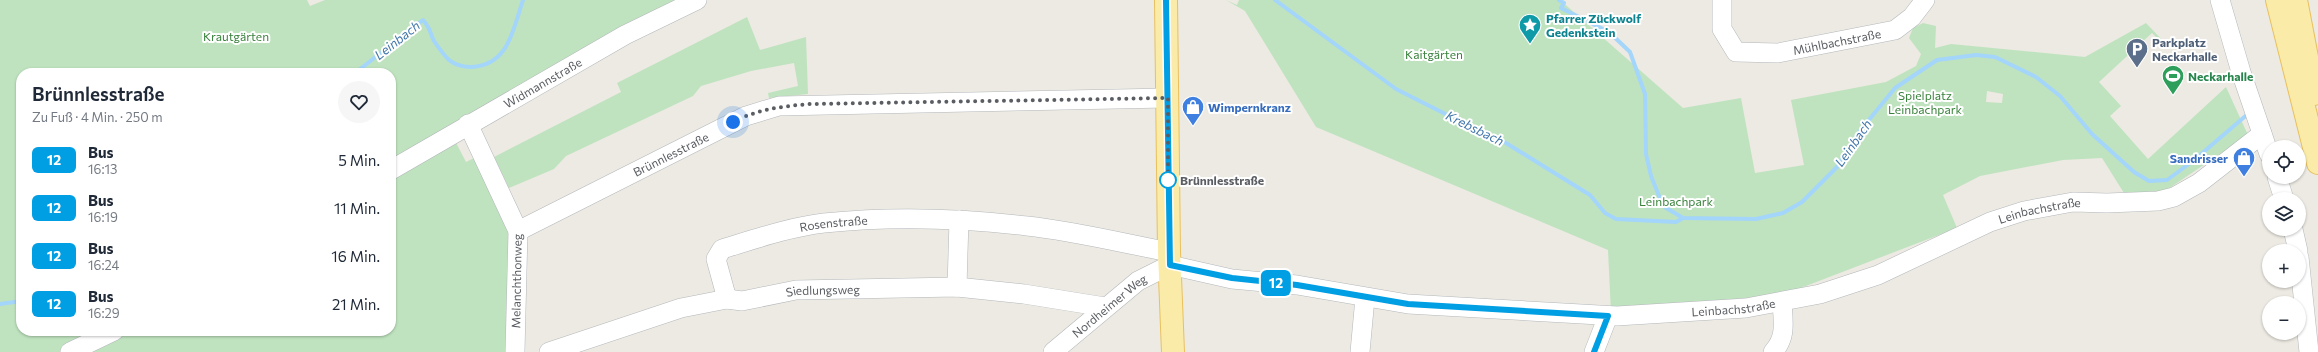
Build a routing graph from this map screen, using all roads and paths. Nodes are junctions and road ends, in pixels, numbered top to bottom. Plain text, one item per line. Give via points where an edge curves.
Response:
1 (697, 0) edge
2 (1166, 0) edge
3 (1722, 0) edge
4 (1925, 0) edge
5 (2220, 0) edge
6 (2277, 0) edge
7 (2296, 0) edge
8 (1168, 98) junction
9 (2318, 119) edge
10 (468, 124) junction
11 (2260, 129) junction
12 (2264, 140) edge
13 (2318, 163) edge
14 (396, 167) edge
15 (959, 220) junction
16 (518, 231) junction
17 (1170, 258) junction
18 (957, 287) junction
19 (2302, 288) edge
20 (1366, 298) junction
21 (727, 299) junction
22 (1782, 302) junction
23 (1105, 307) junction
24 (1608, 316) junction
25 (104, 336) edge
26 (70, 352) edge
27 (515, 352) edge
28 (549, 352) edge
29 (1053, 352) edge
30 (1173, 352) edge
31 (1360, 352) edge
32 (1594, 352) edge
33 (1773, 352) edge
34 (2309, 352) edge

1 - 10 street, Widmannstraße via 625,35
2 - 8 main road
3 - 4 street, Mühlbachstraße via 1722,29 1736,52 1778,53 1895,30 1912,17
5 - 11 street
6 - 13 main road
7 - 9 main road
8 - 16 street, Brünnlesstraße via 779,106 746,116
8 - 17 main road
10 - 14 street, Widmannstraße
10 - 16 street, Melanchthonweg
11 - 12 street
11 - 22 street, Leinbachstraße via 2199,183 2174,197 2144,202 2073,202 2024,211 1990,222 1878,275 1820,294
15 - 17 street, Rosenstraße via 1028,226
15 - 18 street
15 - 21 street, Rosenstraße via 868,219 823,223 774,233 722,249 716,259
16 - 27 street, Melanchthonweg
17 - 20 street, Leinbachstraße via 1232,278 1297,285
17 - 23 street, Nordheimer Weg
17 - 30 main road
18 - 21 street, Siedlungsweg via 796,290 742,301
18 - 23 street, Siedlungsweg via 1024,294
19 - 34 street
20 - 24 street, Leinbachstraße via 1408,304
20 - 31 street
21 - 28 street, Siedlungsweg via 681,308
22 - 24 street, Leinbachstraße via 1746,308
22 - 33 street via 1784,336
23 - 29 street, Nordheimer Weg
24 - 32 street
25 - 26 street

